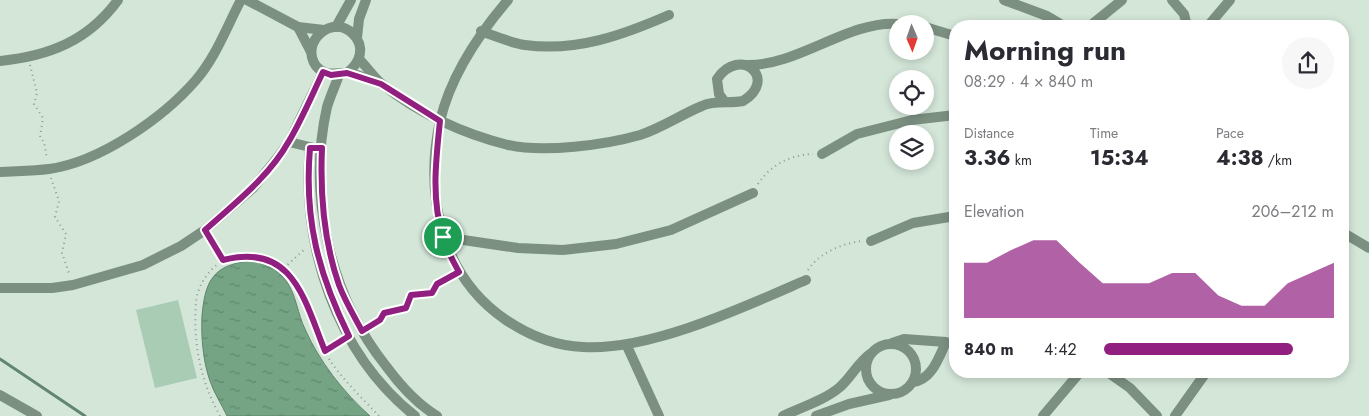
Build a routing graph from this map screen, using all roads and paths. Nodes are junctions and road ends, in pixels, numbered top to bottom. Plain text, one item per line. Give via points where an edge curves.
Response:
1 (118, 0) edge
2 (241, 0) edge
3 (247, 0) edge
4 (351, 0) edge
5 (366, 0) edge
6 (508, 0) edge
7 (1004, 0) edge
8 (1122, 0) edge
9 (1172, 0) edge
10 (1230, 0) edge
11 (669, 15) dead end
12 (1054, 20) edge
13 (1097, 20) edge
14 (1186, 20) edge
15 (1213, 20) edge
16 (889, 25) edge
17 (336, 26) junction
18 (298, 27) junction
19 (324, 30) junction
20 (934, 30) edge
21 (481, 31) junction
22 (949, 34) edge
23 (357, 38) junction
24 (312, 52) junction
25 (359, 59) junction
26 (0, 61) edge
27 (775, 62) junction
28 (747, 65) junction
29 (323, 72) junction
30 (343, 74) junction
31 (758, 81) junction
32 (381, 84) junction
33 (717, 86) junction
34 (724, 101) junction
35 (702, 106) junction
36 (949, 116) edge
37 (440, 121) junction
38 (289, 142) junction
39 (310, 148) junction
40 (322, 148) junction
41 (822, 154) joint
42 (0, 172) edge
43 (753, 193) joint
44 (949, 217) edge
45 (205, 230) junction
46 (1349, 236) edge
47 (443, 237) junction
48 (313, 240) junction
49 (871, 241) joint
50 (1369, 248) edge
51 (223, 260) junction
52 (284, 268) junction
53 (459, 272) junction
54 (806, 280) joint
55 (0, 288) edge
56 (362, 331) junction
57 (349, 336) junction
58 (949, 340) edge
59 (949, 342) edge
60 (887, 344) junction
61 (626, 346) junction
62 (325, 351) junction
63 (873, 352) junction
64 (1075, 378) edge
65 (1116, 378) edge
66 (1202, 378) edge
67 (913, 382) junction
68 (0, 395) edge
69 (892, 395) junction
70 (38, 416) edge
71 (220, 416) edge
72 (379, 416) edge
73 (414, 416) edge
74 (437, 416) edge
75 (659, 416) edge
76 (783, 416) edge
77 (816, 416) edge
78 (1044, 416) edge
79 (1157, 416) edge
80 (1175, 416) edge

1 - 26 street via 99,24 70,44 29,58
2 - 42 street via 197,79 137,132 77,162 49,169
3 - 18 street
4 - 17 street
5 - 23 street
6 - 21 street
7 - 12 street
8 - 13 street
9 - 14 street
10 - 15 street
11 - 21 street via 630,32 567,46 524,45
16 - 27 street via 859,30
17 - 19 street
17 - 23 street
18 - 19 street
18 - 24 street
19 - 24 street via 312,43
20 - 22 street
21 - 37 street via 456,74
23 - 25 street
24 - 29 street via 317,67
25 - 30 street
25 - 32 street
27 - 28 street
27 - 31 street
28 - 31 street via 756,72
28 - 33 street via 727,68 717,79
29 - 30 street
29 - 38 street
30 - 32 street
30 - 40 street via 327,107
31 - 34 street via 756,89 742,102
32 - 37 street
33 - 34 street
33 - 35 street
34 - 35 street
35 - 37 street via 641,134 608,143 562,148 509,145
36 - 41 street via 912,120 857,134
37 - 47 street via 435,166 436,204
38 - 39 street
38 - 45 street via 253,188
39 - 40 street
39 - 48 street via 308,171
40 - 56 street via 326,240 340,287
41 - 43 path via 803,154 774,166
43 - 47 street via 671,230 616,244 563,250 518,248
44 - 49 street via 913,224
45 - 51 path
45 - 55 street via 143,265 72,285
46 - 50 street
47 - 53 street
48 - 52 path
48 - 57 street via 332,302
49 - 54 path via 833,249 814,261
51 - 52 path via 244,255 265,258
51 - 71 path via 208,273 197,294 194,322 198,360
52 - 62 path via 296,282
53 - 56 path via 437,284 432,293 411,295 406,308 384,313 380,320
53 - 61 street via 488,308 521,330 550,343 584,347
54 - 61 street via 744,307
56 - 74 street via 401,386
57 - 62 path
57 - 73 street via 375,376
58 - 60 street via 904,340
59 - 67 street via 927,377
60 - 63 street
60 - 67 street via 903,346 910,351 917,366
61 - 75 street
62 - 72 path
63 - 69 street via 866,367 870,383 883,393
63 - 76 street via 834,392
64 - 78 street
65 - 79 street
66 - 80 street
67 - 69 street via 904,391
68 - 70 street
69 - 77 street via 849,404

